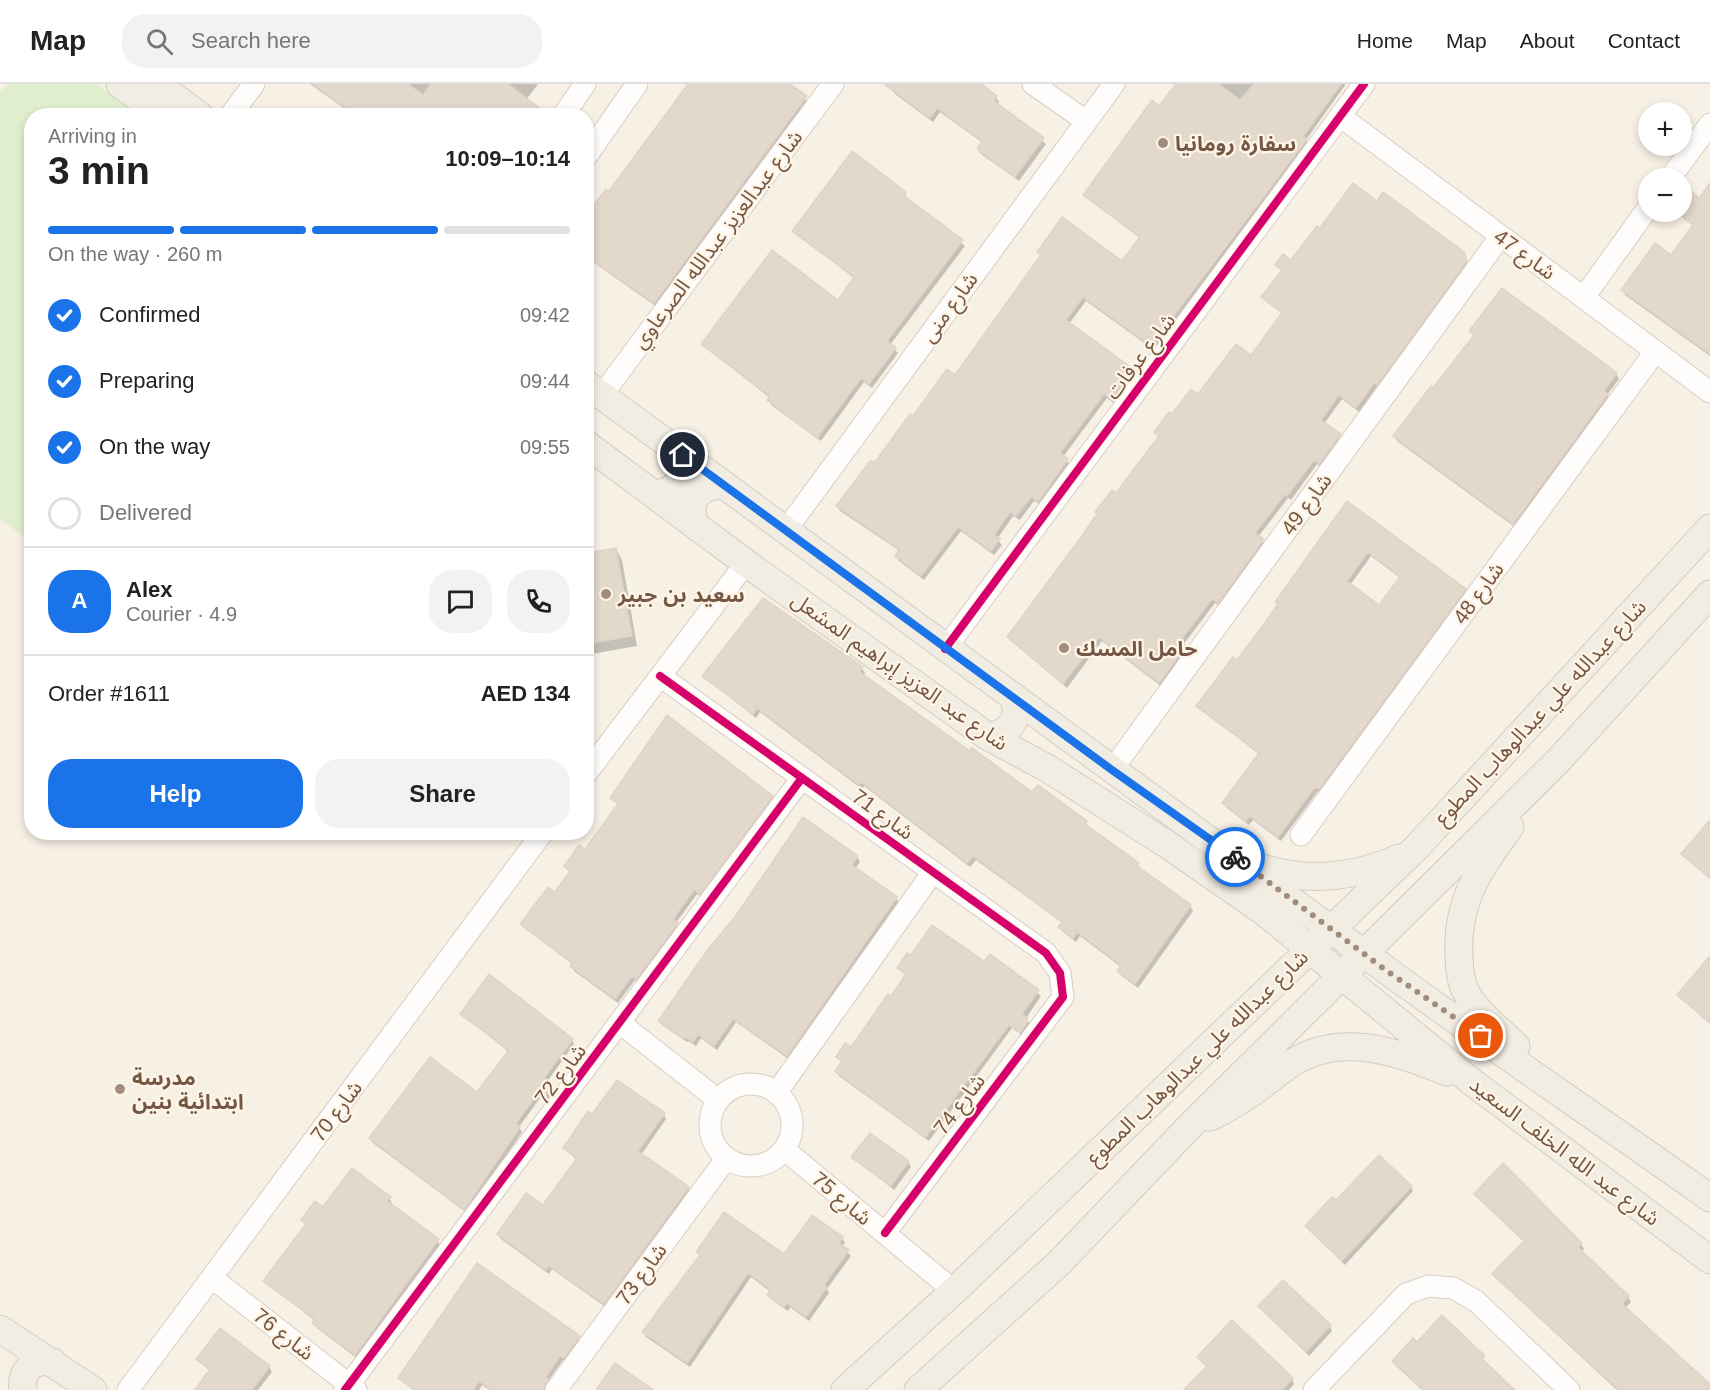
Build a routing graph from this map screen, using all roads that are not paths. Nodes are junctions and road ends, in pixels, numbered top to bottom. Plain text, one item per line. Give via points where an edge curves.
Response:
1 (120, 84) edge
2 (157, 84) edge
3 (254, 84) edge
4 (585, 84) edge
5 (637, 84) edge
6 (833, 84) edge
7 (1033, 84) edge
8 (1114, 84) edge
9 (1364, 84) edge
10 (153, 108) edge
11 (189, 108) edge
12 (236, 108) edge
13 (568, 108) edge
14 (1340, 116) junction
15 (1086, 122) junction
16 (1710, 124) edge
17 (594, 146) edge
18 (1677, 168) edge
19 (1638, 222) edge
20 (1500, 237) junction
21 (1584, 297) junction
22 (1655, 352) junction
23 (594, 389) edge
24 (1710, 392) edge
25 (594, 450) edge
26 (683, 455) junction
27 (726, 486) junction
28 (654, 494) junction
29 (697, 527) junction
30 (1710, 528) edge
31 (786, 530) junction
32 (746, 563) junction
33 (1710, 594) edge
34 (945, 648) junction
35 (660, 676) junction
36 (1014, 697) junction
37 (987, 736) junction
38 (1557, 762) junction
39 (594, 763) edge
40 (1112, 770) junction
41 (802, 778) junction
42 (1301, 835) dead end
43 (537, 840) edge
44 (1416, 848) junction
45 (1238, 859) junction
46 (933, 872) junction
47 (1332, 928) junction
48 (1309, 949) junction
49 (1364, 953) junction
50 (1341, 975) junction
51 (1063, 997) joint
52 (620, 1023) junction
53 (1472, 1082) junction
54 (1556, 1088) junction
55 (777, 1092) junction
56 (718, 1100) junction
57 (1190, 1126) junction
58 (785, 1150) junction
59 (726, 1159) junction
60 (1710, 1198) edge
61 (885, 1233) junction
62 (1710, 1260) edge
63 (212, 1278) junction
64 (954, 1291) junction
65 (0, 1329) edge
66 (53, 1362) junction
67 (0, 1371) edge
68 (350, 1388) edge
69 (21, 1390) edge
70 (93, 1390) edge
71 (128, 1390) edge
72 (556, 1390) edge
73 (845, 1390) edge
74 (918, 1390) edge
75 (1314, 1390) edge
76 (1569, 1390) edge

1 - 10 main road
2 - 11 main road
3 - 12 street
4 - 13 street
5 - 17 street
6 - 23 street, شارع عبدالعزيز عبدالله الصرعاوي
7 - 15 street
8 - 15 street, شارع منى
9 - 14 street, شارع عرفات
14 - 20 street, شارع 47
14 - 34 street, شارع عرفات
15 - 31 street, شارع منى
16 - 18 street
19 - 21 street
20 - 21 street, شارع 47
20 - 40 street, شارع 49
21 - 22 street, شارع 47
22 - 24 street, شارع 47
22 - 42 street, شارع 48
23 - 26 main road, شارع عبد العزيز إبراهيم المشعل
25 - 28 main road, شارع عبد العزيز إبراهيم المشعل
26 - 27 main road, شارع عبد العزيز إبراهيم المشعل
26 - 28 main road via 685,464 679,483
27 - 29 main road via 714,484 696,496 691,506
27 - 31 main road, شارع عبد العزيز إبراهيم المشعل
28 - 29 main road, شارع عبد العزيز إبراهيم المشعل
29 - 32 main road, شارع عبد العزيز إبراهيم المشعل
30 - 44 main road, شارع عبدالله علي عبدالوهاب المطوع
31 - 34 main road, شارع عبد العزيز إبراهيم المشعل
32 - 35 street
32 - 37 main road, شارع عبد العزيز إبراهيم المشعل
33 - 38 main road, شارع عبدالله علي عبدالوهاب المطوع
34 - 36 main road, شارع عبد العزيز إبراهيم المشعل
35 - 39 street
35 - 41 street, شارع 71
36 - 37 main road via 1017,715 1013,724 1006,731
36 - 40 main road, شارع عبد العزيز إبراهيم المشعل
37 - 48 main road, شارع عبد العزيز إبراهيم المشعل via 1047,768 1168,845 1263,911
38 - 49 main road, شارع عبدالله علي عبدالوهاب المطوع
38 - 54 main road via 1487,858 1460,914 1458,942 1460,971 1468,996
40 - 45 main road, شارع عبد العزيز إبراهيم المشعل
41 - 46 street, شارع 71
41 - 52 street, شارع 72
43 - 63 street, شارع 70
44 - 45 main road via 1362,872 1324,877 1271,871
44 - 47 main road, شارع عبدالله علي عبدالوهاب المطوع
45 - 47 main road, شارع عبد العزيز إبراهيم المشعل
46 - 51 street, شارع 71 via 1046,953 1060,973
46 - 55 street
47 - 48 main road, شارع عبدالله علي عبدالوهاب المطوع
47 - 49 main road, شارع عبد الله الخلف السعيد
48 - 50 main road, شارع عبد الله الخلف السعيد
48 - 64 main road, شارع عبدالله علي عبدالوهاب المطوع
49 - 50 main road, شارع عبدالله علي عبدالوهاب المطوع
49 - 54 main road, شارع عبد الله الخلف السعيد
50 - 53 main road, شارع عبد الله الخلف السعيد
50 - 57 main road, شارع عبدالله علي عبدالوهاب المطوع
51 - 61 street, شارع 74
52 - 56 street
52 - 68 street, شارع 72
53 - 57 main road via 1395,1051 1361,1045 1339,1047 1306,1056 1251,1095
53 - 62 main road, شارع عبد الله الخلف السعيد
54 - 60 main road, شارع عبد الله الخلف السعيد
55 - 56 street via 762,1084 746,1083 730,1089
55 - 58 street via 788,1104 793,1119 792,1136
56 - 59 street via 711,1115 710,1131
57 - 74 main road, شارع عبدالله علي عبدالوهاب المطوع via 1058,1264
58 - 59 street via 773,1161 757,1167 741,1166
58 - 61 street, شارع 75
59 - 72 street, شارع 73
61 - 64 street, شارع 75
63 - 68 street, شارع 76
63 - 71 street, شارع 70
64 - 73 main road, شارع عبدالله علي عبدالوهاب المطوع
65 - 66 main road
66 - 69 main road via 34,1363 26,1369
66 - 70 main road
67 - 69 main road
75 - 76 street via 1406,1294 1428,1286 1453,1288 1476,1301

